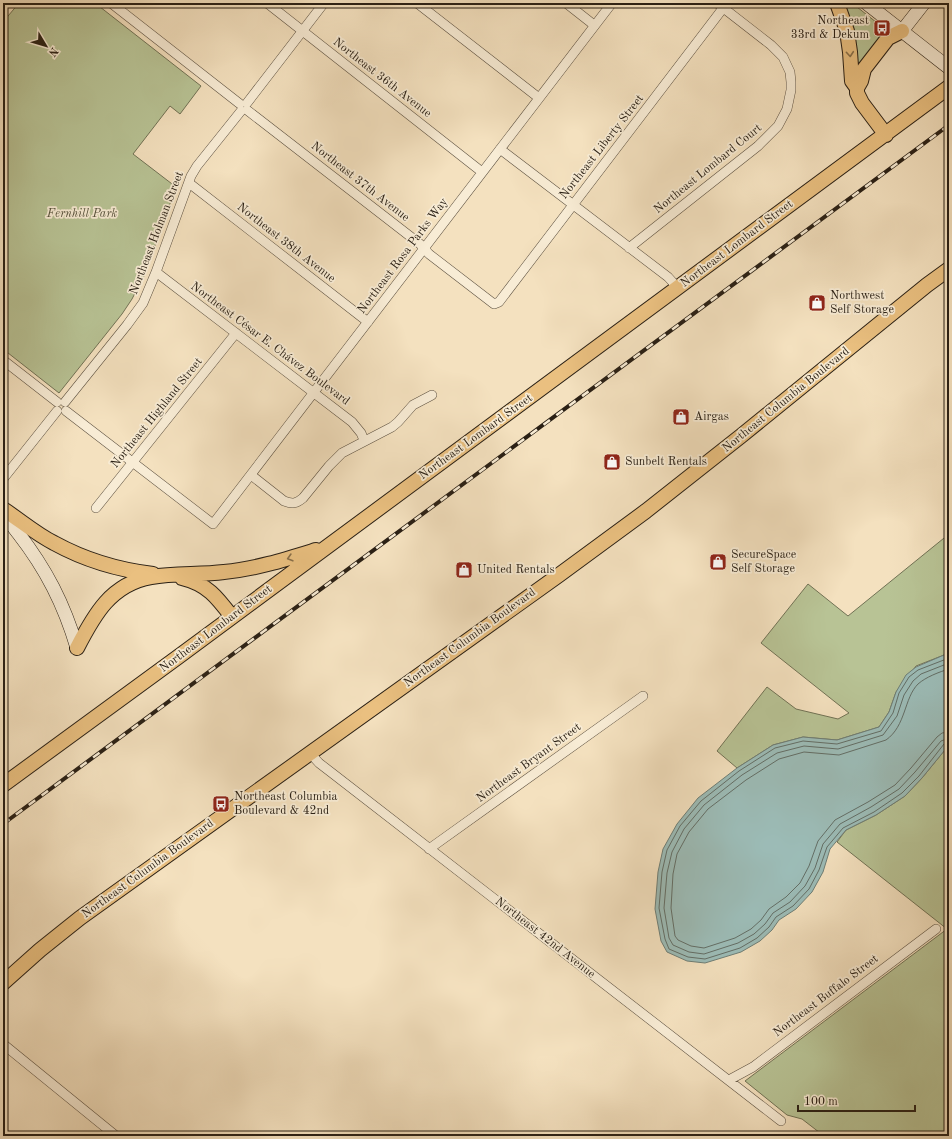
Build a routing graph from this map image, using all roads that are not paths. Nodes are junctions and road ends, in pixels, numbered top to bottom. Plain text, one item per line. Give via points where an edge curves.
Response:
1 (111, 3) edge
2 (267, 3) edge
3 (324, 3) edge
4 (417, 3) edge
5 (566, 3) edge
6 (612, 3) edge
7 (837, 3) edge
8 (866, 3) edge
9 (924, 3) edge
10 (723, 5) edge
11 (594, 25) junction
12 (303, 31) junction
13 (902, 31) junction
14 (949, 68) edge
15 (857, 88) junction
16 (949, 88) edge
17 (539, 98) junction
18 (244, 107) junction
19 (886, 135) junction
20 (500, 149) junction
21 (482, 172) junction
22 (189, 183) junction
23 (572, 205) junction
24 (424, 248) junction
25 (629, 248) junction
26 (949, 269) edge
27 (156, 272) junction
28 (678, 288) junction
29 (494, 304) joint
30 (368, 322) junction
31 (236, 333) junction
32 (3, 360) edge
33 (314, 393) junction
34 (432, 395) dead end
35 (61, 407) junction
36 (364, 440) junction
37 (133, 462) junction
38 (251, 475) junction
39 (3, 479) edge
40 (96, 508) dead end
41 (3, 509) edge
42 (3, 514) edge
43 (327, 546) junction
44 (165, 576) junction
45 (232, 617) junction
46 (77, 648) joint
47 (643, 696) dead end
48 (310, 753) junction
49 (3, 785) edge
50 (429, 849) junction
51 (936, 929) dead end
52 (3, 983) edge
53 (3, 1044) edge
54 (729, 1080) junction
55 (781, 1120) dead end
56 (116, 1136) edge

1 - 18 street, Northeast 37th Avenue
2 - 12 street, Northeast 36th Avenue
3 - 12 street, Northeast Holman Street
4 - 17 street
5 - 11 street
6 - 11 street, Northeast Rosa Parks Way
7 -> 15 main road via 847,31 852,81
8 - 13 street
9 - 13 street
10 - 23 street, Northeast Liberty Street
10 - 25 street, Northeast Lombard Court via 783,57 790,72 791,82 787,109 778,126 758,146
11 - 17 street, Northeast Rosa Parks Way
12 - 18 street, Northeast Holman Street
12 - 21 street, Northeast 36th Avenue
13 - 14 street
13 - 15 main road via 888,38 864,69
15 - 19 main road via 862,103
16 - 19 main road, Northeast Lombard Street
17 - 20 street, Northeast Rosa Parks Way
18 - 22 street, Northeast Holman Street via 197,166
18 - 24 street, Northeast 37th Avenue
19 - 28 main road, Northeast Lombard Street
20 - 21 street, Northeast Rosa Parks Way
20 - 23 street
21 - 24 street, Northeast Rosa Parks Way
22 - 27 street, Northeast Holman Street
22 - 30 street, Northeast 38th Avenue
23 - 25 street
23 - 29 street, Northeast Liberty Street via 499,302
24 - 29 street, Northeast 37th Avenue
24 - 30 street, Northeast Rosa Parks Way
25 - 28 street via 668,277
26 - 48 main road, Northeast Columbia Boulevard via 648,509
27 - 31 street, Northeast César E. Chávez Boulevard
27 - 35 street, Northeast Holman Street via 148,294 137,312
28 - 43 main road, Northeast Lombard Street
30 - 33 street, Northeast Rosa Parks Way
31 - 33 street, Northeast César E. Chávez Boulevard
31 - 37 street, Northeast Highland Street
32 - 35 street
33 - 36 street, Northeast César E. Chávez Boulevard via 357,427
33 - 38 street, Northeast Rosa Parks Way
34 - 36 street via 413,405 392,427
35 - 37 street
35 - 39 street, Northeast Holman Street
36 - 38 street via 339,456 298,502 284,501
37 - 38 street, Northeast Rosa Parks Way via 213,524
37 - 40 street, Northeast Highland Street
41 - 44 main road via 53,543 80,555 123,569
42 - 46 street via 35,556 52,585
43 -> 44 main road via 272,563 226,572
43 - 45 main road, Northeast Lombard Street
44 - 45 main road via 184,578 203,586 217,598
44 - 46 main road via 142,579 114,594 93,617
45 - 49 main road, Northeast Lombard Street
47 - 50 street, Northeast Bryant Street
48 - 50 street, Northeast 42nd Avenue via 319,763
48 - 52 main road, Northeast Columbia Boulevard via 80,918
50 - 54 street, Northeast 42nd Avenue
51 - 54 street, Northeast Buffalo Street via 753,1067
53 - 56 street
54 - 55 street, Northeast 42nd Avenue

